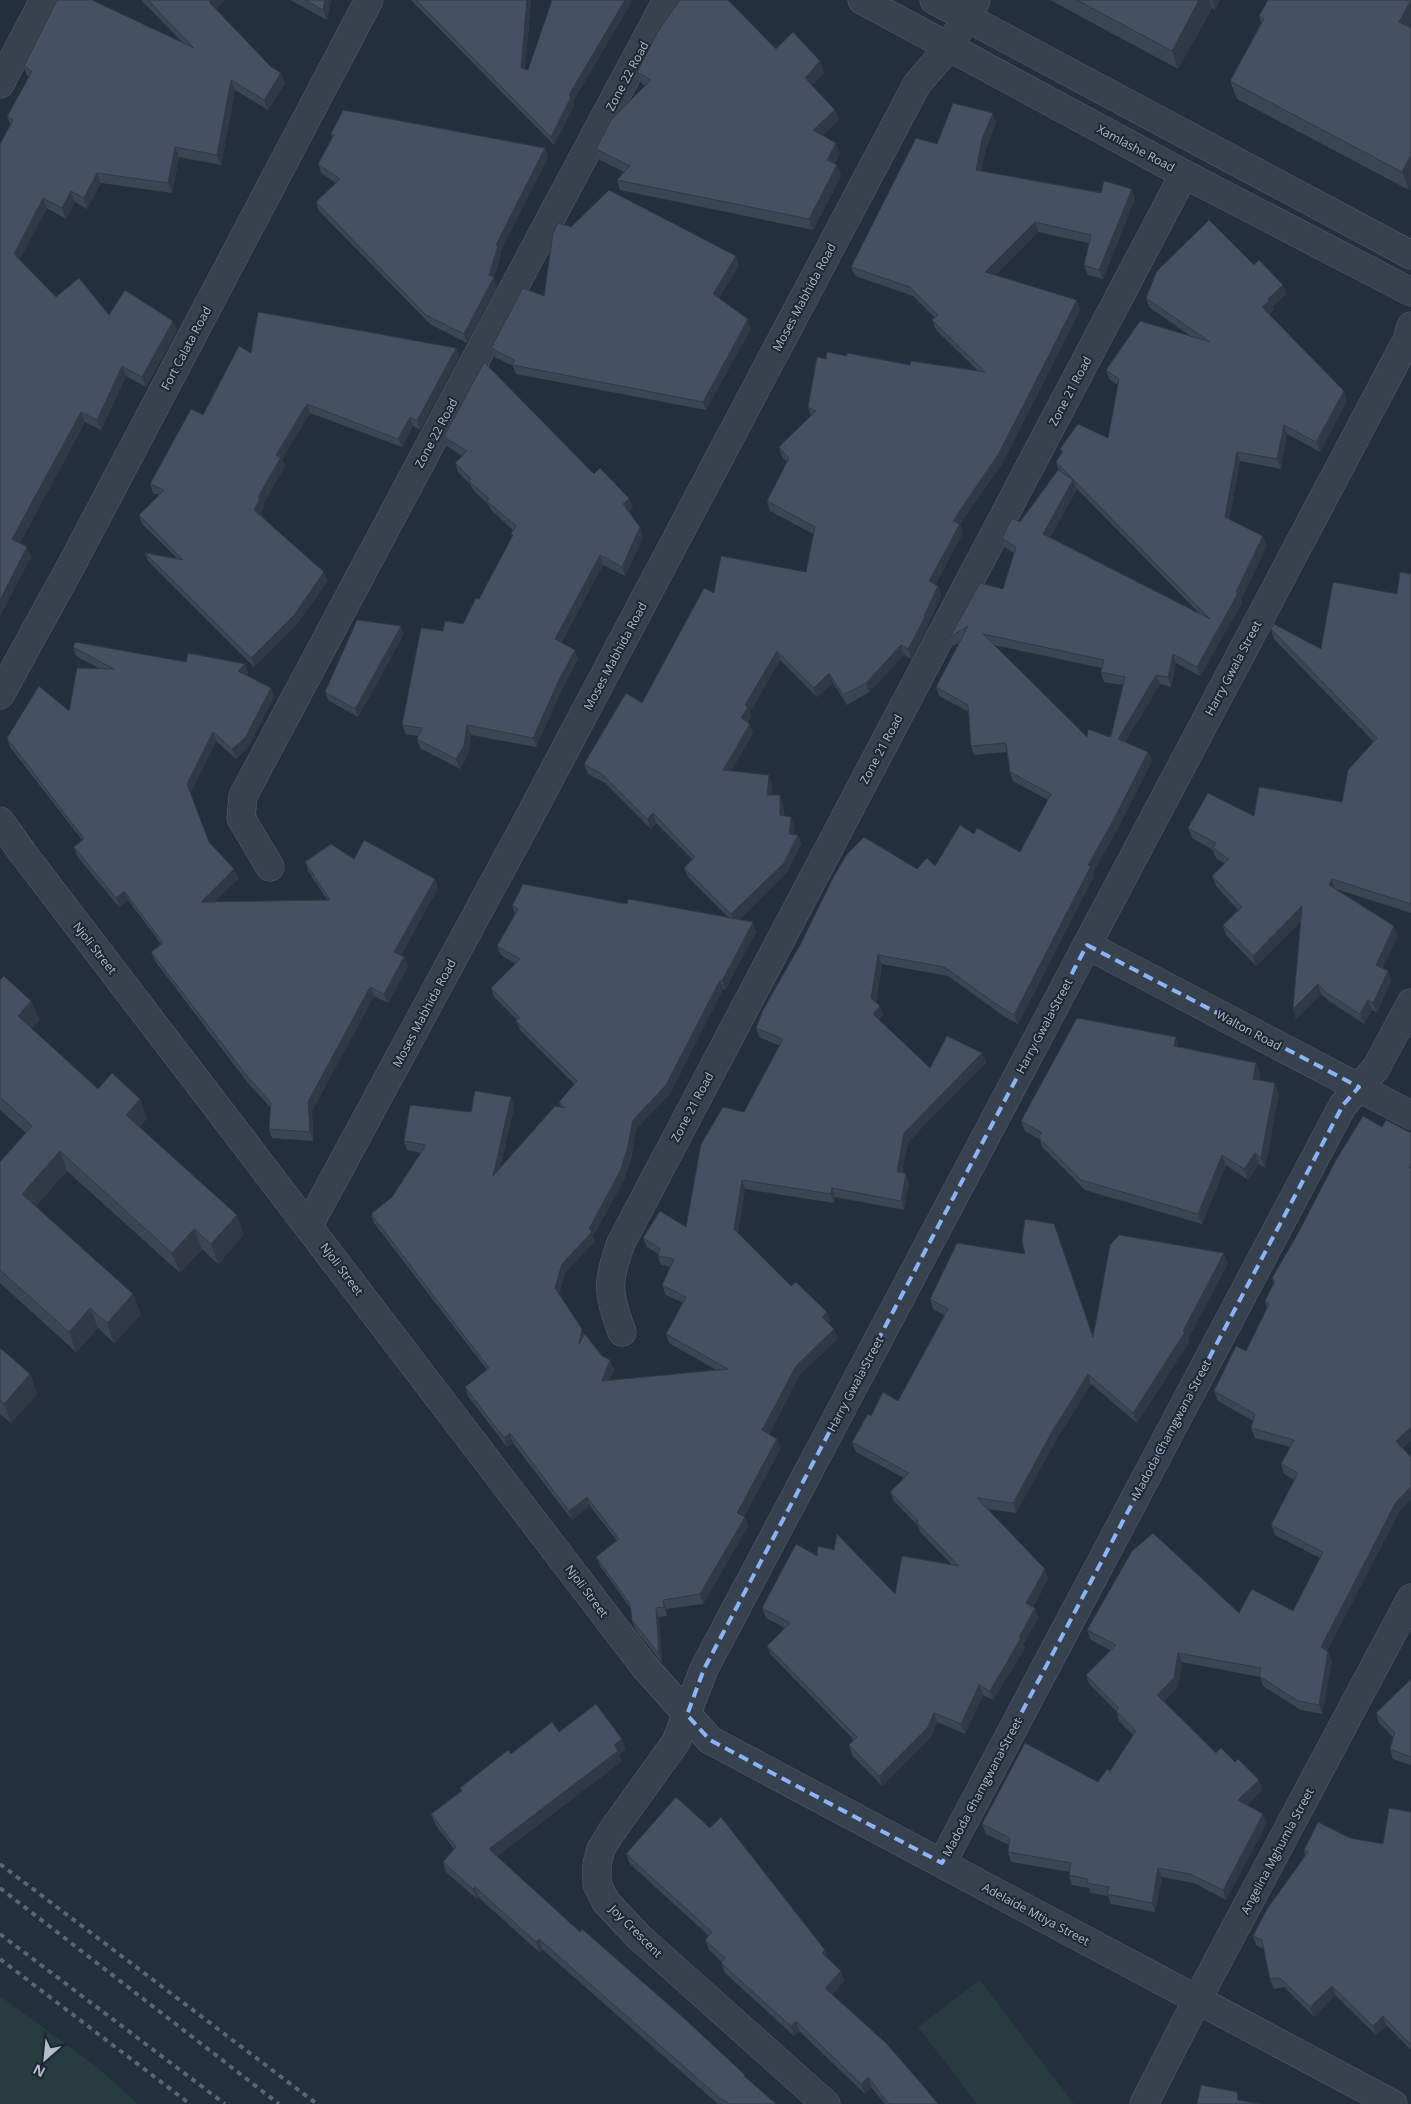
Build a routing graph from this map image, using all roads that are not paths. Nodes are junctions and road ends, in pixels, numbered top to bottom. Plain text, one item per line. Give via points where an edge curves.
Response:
1 (44, 0) edge
2 (369, 0) edge
3 (667, 0) edge
4 (862, 0) edge
5 (953, 5) edge
6 (939, 42) junction
7 (0, 84) edge
8 (1184, 174) junction
9 (1411, 255) edge
10 (1411, 292) edge
11 (1410, 334) edge
12 (0, 695) edge
13 (0, 821) edge
14 (270, 867) dead end
15 (1087, 945) junction
16 (1411, 1003) edge
17 (1358, 1087) junction
18 (1411, 1115) edge
19 (308, 1225) junction
20 (622, 1332) dead end
21 (1411, 1598) edge
22 (687, 1715) junction
23 (942, 1863) junction
24 (1197, 2000) junction
25 (826, 2104) edge
26 (1144, 2104) edge
27 (1394, 2104) edge

1 - 7 street
2 - 12 street, Fort Calata Road
3 - 14 street, Zone 22 Road via 243,796 241,818
4 - 6 street, Xamlashe Road
5 - 6 street, Moses Mabhida Road
5 - 9 street
6 - 8 street, Xamlashe Road
6 - 19 street, Moses Mabhida Road via 532,812
8 - 10 street, Xamlashe Road
8 - 20 street, Zone 21 Road via 621,1243 609,1281 613,1308
11 - 15 street, Harry Gwala Street
13 - 19 street, Njoli Street
15 - 17 street, Walton Road
15 - 22 street, Harry Gwala Street via 704,1669
16 - 17 street, Madoda Chamgwana Street via 1376,1068
17 - 18 street, Walton Road
17 - 23 street, Madoda Chamgwana Street via 1343,1104
19 - 22 street, Njoli Street via 644,1666
21 - 24 street, Angelina Mghumla Street
22 - 23 street, Adelaide Mtiya Street via 710,1740
22 - 25 street, Joy Crescent via 676,1742 602,1849 596,1884 606,1902 640,1937
23 - 24 street, Adelaide Mtiya Street
24 - 26 street, Angelina Mghumla Street
24 - 27 street, Adelaide Mtiya Street

